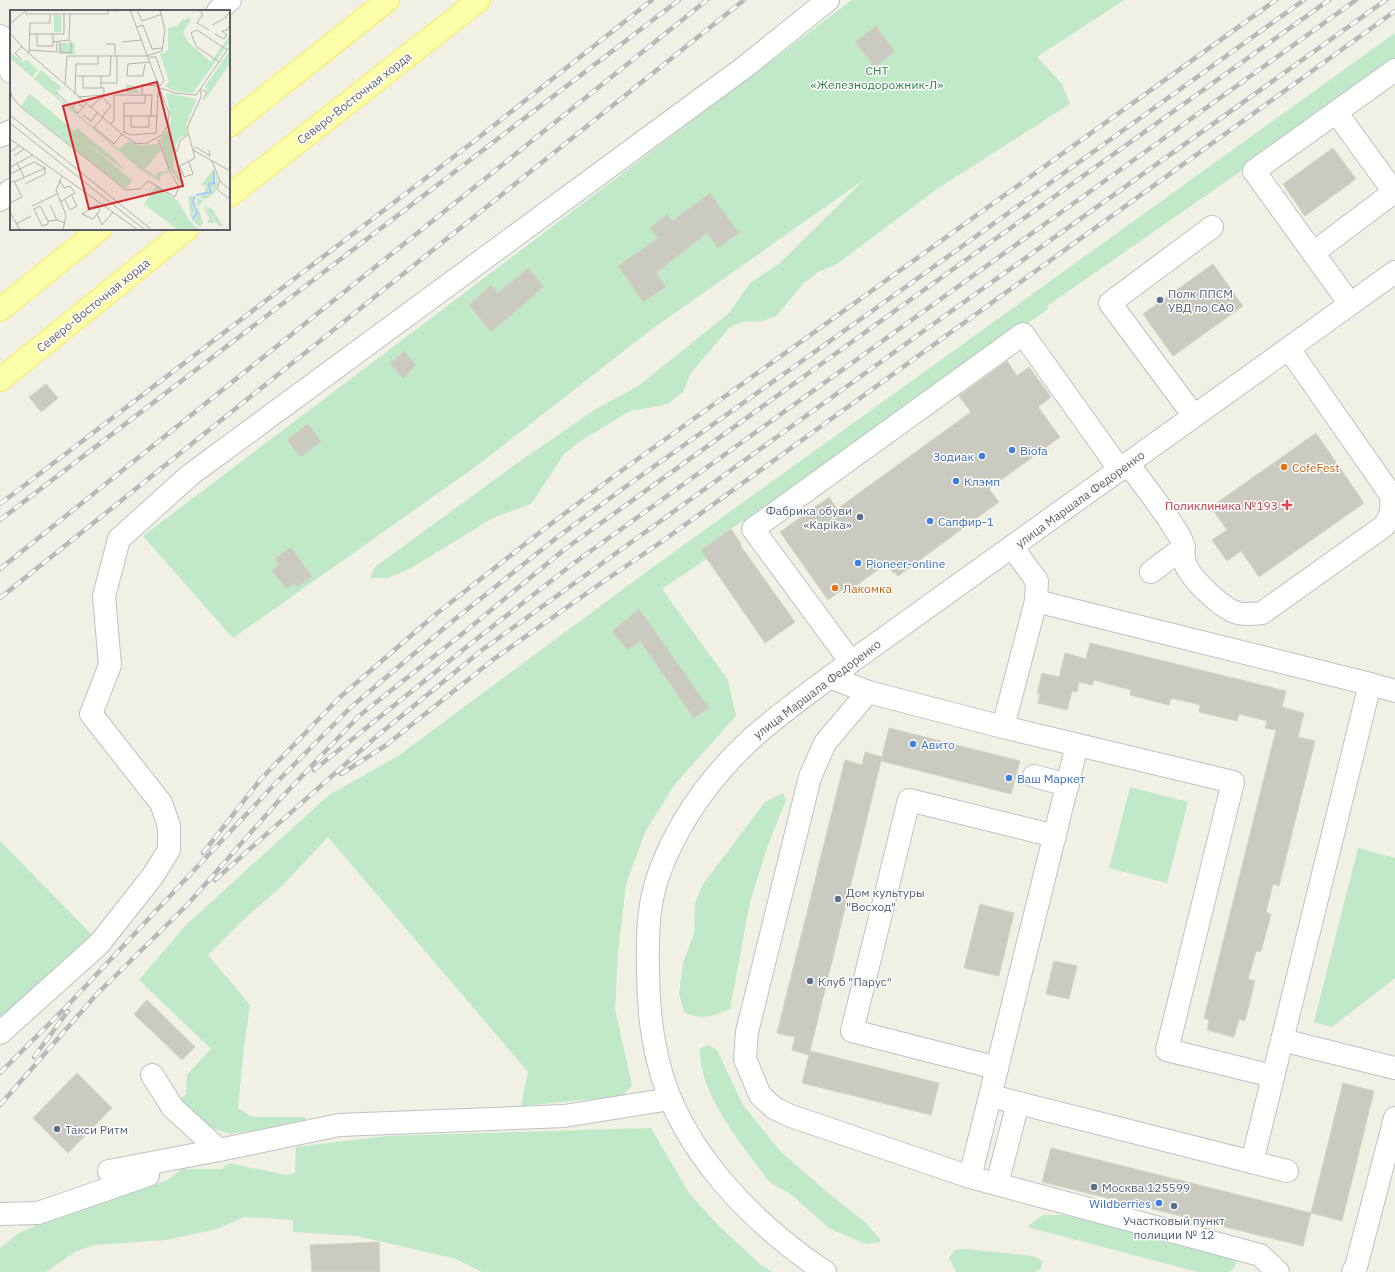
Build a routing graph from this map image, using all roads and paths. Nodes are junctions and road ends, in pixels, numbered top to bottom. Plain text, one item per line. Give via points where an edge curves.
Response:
1 (230, 0) edge
2 (388, 0) edge
3 (479, 0) edge
4 (828, 0) edge
5 (219, 10) edge
6 (0, 36) edge
7 (10, 69) edge
8 (1395, 70) edge
9 (1336, 112) junction
10 (230, 125) edge
11 (10, 131) edge
12 (0, 136) edge
13 (10, 191) edge
14 (230, 195) edge
15 (0, 200) edge
16 (1212, 228) dead end
17 (99, 230) edge
18 (186, 230) edge
19 (1313, 253) junction
20 (1395, 272) edge
21 (1350, 304) junction
22 (0, 310) edge
23 (1289, 349) junction
24 (0, 380) edge
25 (1194, 416) junction
26 (1124, 467) junction
27 (1012, 547) junction
28 (1184, 547) junction
29 (1151, 572) dead end
30 (1036, 601) junction
31 (851, 662) junction
32 (830, 677) junction
33 (1370, 684) junction
34 (1395, 691) edge
35 (868, 692) junction
36 (1003, 727) junction
37 (1077, 744) junction
38 (1034, 776) dead end
39 (1068, 784) junction
40 (1055, 836) junction
41 (0, 1033) edge
42 (1282, 1040) junction
43 (997, 1068) junction
44 (1395, 1068) edge
45 (152, 1075) dead end
46 (1273, 1076) junction
47 (991, 1096) junction
48 (670, 1099) junction
49 (1018, 1103) junction
50 (1395, 1118) edge
51 (219, 1150) junction
52 (1252, 1162) junction
53 (109, 1171) dead end
54 (1287, 1171) dead end
55 (970, 1177) junction
56 (998, 1184) junction
57 (0, 1214) edge
58 (825, 1272) edge
59 (1278, 1272) edge
60 (1353, 1272) edge

1 - 5 street
2 - 10 main road
3 - 14 main road, Северо-Восточная хорда
4 - 41 street via 746,66 190,475 119,539 104,596 110,665 91,714 161,803 169,826 169,850 152,877 99,944
6 - 7 street
8 - 9 street
9 - 19 street via 1394,192
9 - 19 street via 1254,171
11 - 12 street
13 - 15 street
16 - 25 street via 1110,303
17 - 22 main road
18 - 24 main road, Северо-Восточная хорда
19 - 21 street
20 - 21 street, улица Маршала Федоренко
21 - 23 street, улица Маршала Федоренко
23 - 25 street, улица Маршала Федоренко
23 - 28 street via 1391,495 1390,517 1384,526 1262,613 1238,613 1215,600 1191,574 1185,563
25 - 26 street, улица Маршала Федоренко
26 - 27 street, улица Маршала Федоренко
26 - 28 street via 1162,508
26 - 31 street via 1023,334 753,529
27 - 30 street via 1037,581
27 - 31 street, улица Маршала Федоренко
28 - 29 street
30 - 33 street
30 - 36 street
31 - 32 street, улица Маршала Федоренко
32 - 35 street
32 - 48 street, улица Маршала Федоренко via 773,720 718,774 680,828 665,856 651,900 647,923 647,952 653,1034
33 - 34 street
33 - 42 street
35 - 36 street
35 - 55 street via 826,743 810,778 747,1032 745,1060 760,1095 774,1108
36 - 37 street
37 - 39 street
37 - 46 street via 1233,782 1167,1050
38 - 39 street
39 - 40 street
40 - 43 street
40 - 43 street via 909,800 852,1031
42 - 44 street
42 - 46 street
43 - 47 street
45 - 51 street via 173,1108
46 - 52 street
47 - 49 street
47 - 55 street
48 - 51 street via 564,1116 339,1125
48 - 58 street, улица Маршала Федоренко via 697,1149 733,1194 783,1241
49 - 52 street
49 - 56 street
50 - 60 street
51 - 53 street
51 - 57 street via 38,1213
52 - 54 street
55 - 56 street
56 - 59 street via 1260,1255

